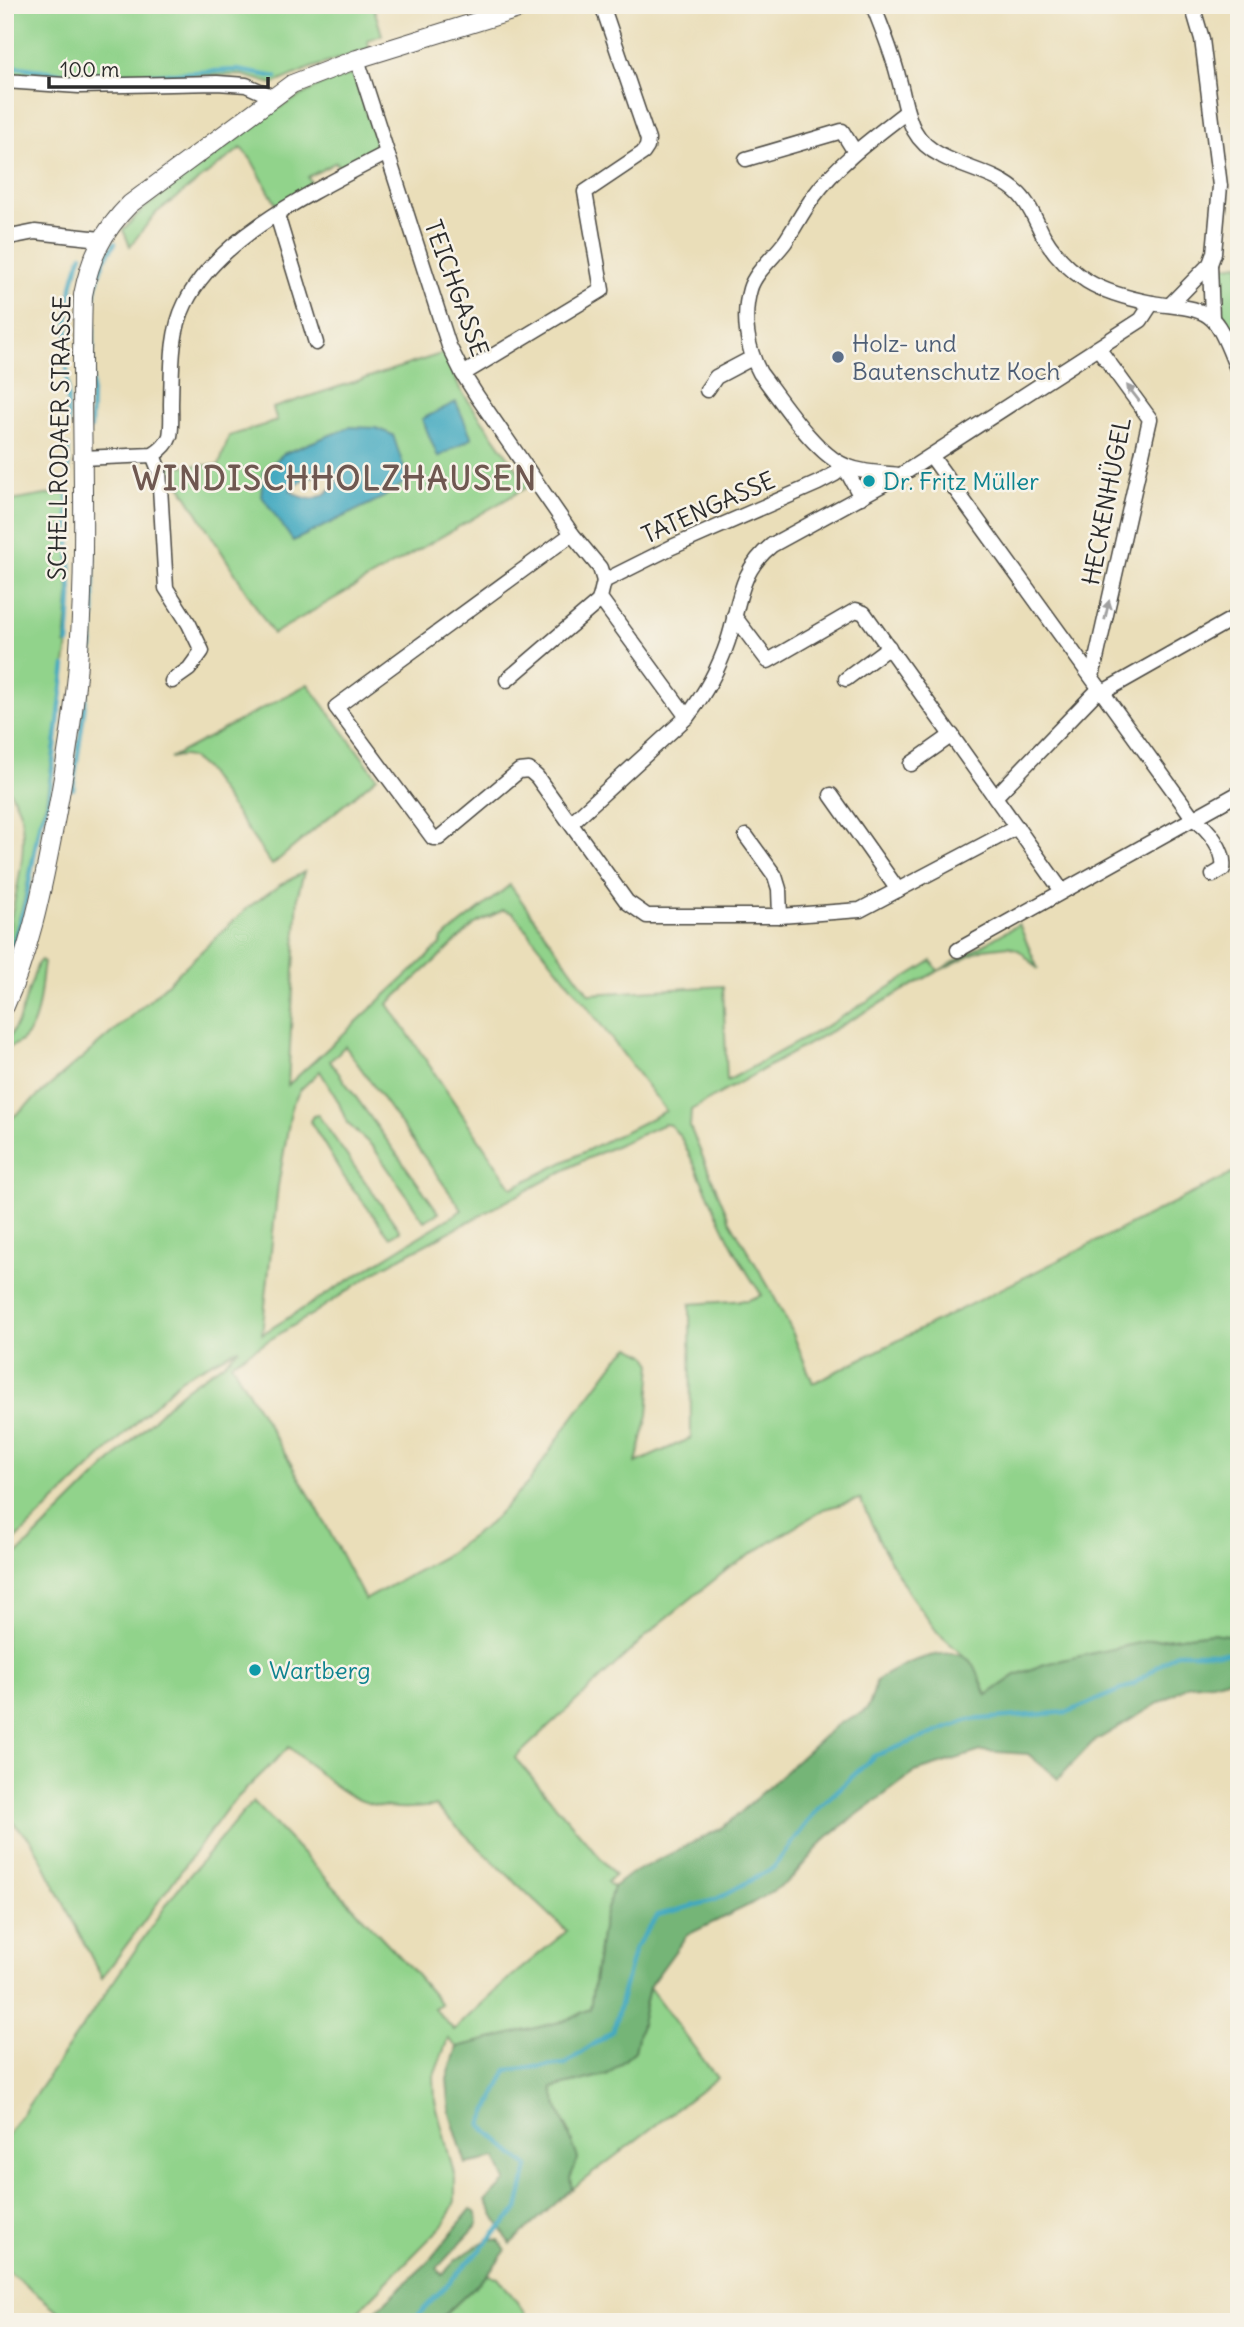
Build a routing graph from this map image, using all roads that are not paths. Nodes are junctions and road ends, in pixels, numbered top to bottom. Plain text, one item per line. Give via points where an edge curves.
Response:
1 (531, 5) edge
2 (602, 5) edge
3 (873, 5) edge
4 (1192, 5) edge
5 (358, 59) junction
6 (5, 81) edge
7 (273, 97) junction
8 (905, 113) junction
9 (855, 152) junction
10 (387, 153) junction
11 (746, 159) dead end
12 (277, 215) junction
13 (5, 238) edge
14 (101, 239) junction
15 (1210, 264) junction
16 (1152, 303) junction
17 (1170, 305) junction
18 (1212, 318) junction
19 (316, 342) dead end
20 (1098, 348) junction
21 (752, 358) junction
22 (1239, 373) edge
23 (463, 374) junction
24 (706, 390) dead end
25 (153, 455) junction
26 (81, 457) junction
27 (932, 457) junction
28 (844, 466) junction
29 (901, 475) junction
30 (860, 497) junction
31 (572, 534) junction
32 (604, 581) junction
33 (600, 597) junction
34 (1239, 615) edge
35 (734, 616) junction
36 (889, 647) junction
37 (846, 678) dead end
38 (507, 680) dead end
39 (172, 681) dead end
40 (1098, 685) junction
41 (687, 718) junction
42 (952, 735) junction
43 (911, 764) dead end
44 (1239, 793) edge
45 (831, 795) dead end
46 (996, 796) junction
47 (1194, 819) junction
48 (570, 823) junction
49 (1017, 827) junction
50 (746, 836) dead end
51 (1213, 875) dead end
52 (898, 890) junction
53 (1062, 891) junction
54 (780, 916) junction
55 (958, 950) dead end
56 (5, 1006) edge

1 - 5 street, SCHELLRODAER STRASSE
2 - 23 street via 648,140 643,153 585,191 602,290
3 - 8 street via 898,76
4 - 15 street via 1202,39 1220,186
5 - 7 street, SCHELLRODAER STRASSE via 306,78
5 - 10 street, TEICHGASSE
6 - 7 street via 79,86 217,83 246,85
7 - 14 street, SCHELLRODAER STRASSE via 130,204
8 - 9 street
8 - 16 street via 916,135 932,150 1018,193 1066,266 1099,286
9 - 11 street via 842,131
9 - 21 street via 816,193 752,283 747,318
10 - 12 street
10 - 23 street, TEICHGASSE via 449,346
12 - 19 street
12 - 25 street via 218,260 185,303 173,358 170,434
13 - 14 street via 35,232
14 - 26 street, SCHELLRODAER STRASSE via 87,270 83,295
15 - 17 street
15 - 18 street
16 - 17 street
16 - 20 street via 1141,320
17 - 18 street
18 - 22 street
20 - 27 street
40 -> 20 street, HECKENHÜGEL via 1150,419
21 - 24 street via 716,377
21 - 28 street via 818,446
23 - 31 street, TEICHGASSE
25 - 26 street
25 - 39 street via 159,470 166,588 202,651 189,669
26 - 56 street, SCHELLRODAER STRASSE via 79,650 62,789 33,928
27 - 29 street
27 - 40 street
28 - 29 street
28 - 30 street
28 - 32 street, TATENGASSE via 827,479
29 - 30 street
30 - 35 street via 759,555 746,576
31 - 32 street, TEICHGASSE via 600,568
31 - 48 street via 336,706 432,838 439,838 519,771 528,769
32 - 33 street
33 - 38 street
33 - 41 street
34 - 40 street
35 - 36 street via 768,661 860,609
35 - 41 street via 722,654
36 - 37 street
36 - 42 street
40 - 46 street
40 - 47 street
41 - 48 street
42 - 43 street
42 - 46 street
44 - 47 street
45 - 52 street
46 - 49 street
47 - 51 street via 1206,826 1224,860 1223,869
47 - 53 street
48 - 54 street via 627,902 647,916
49 - 52 street
49 - 53 street
50 - 54 street via 775,876
52 - 54 street via 860,910
53 - 55 street

